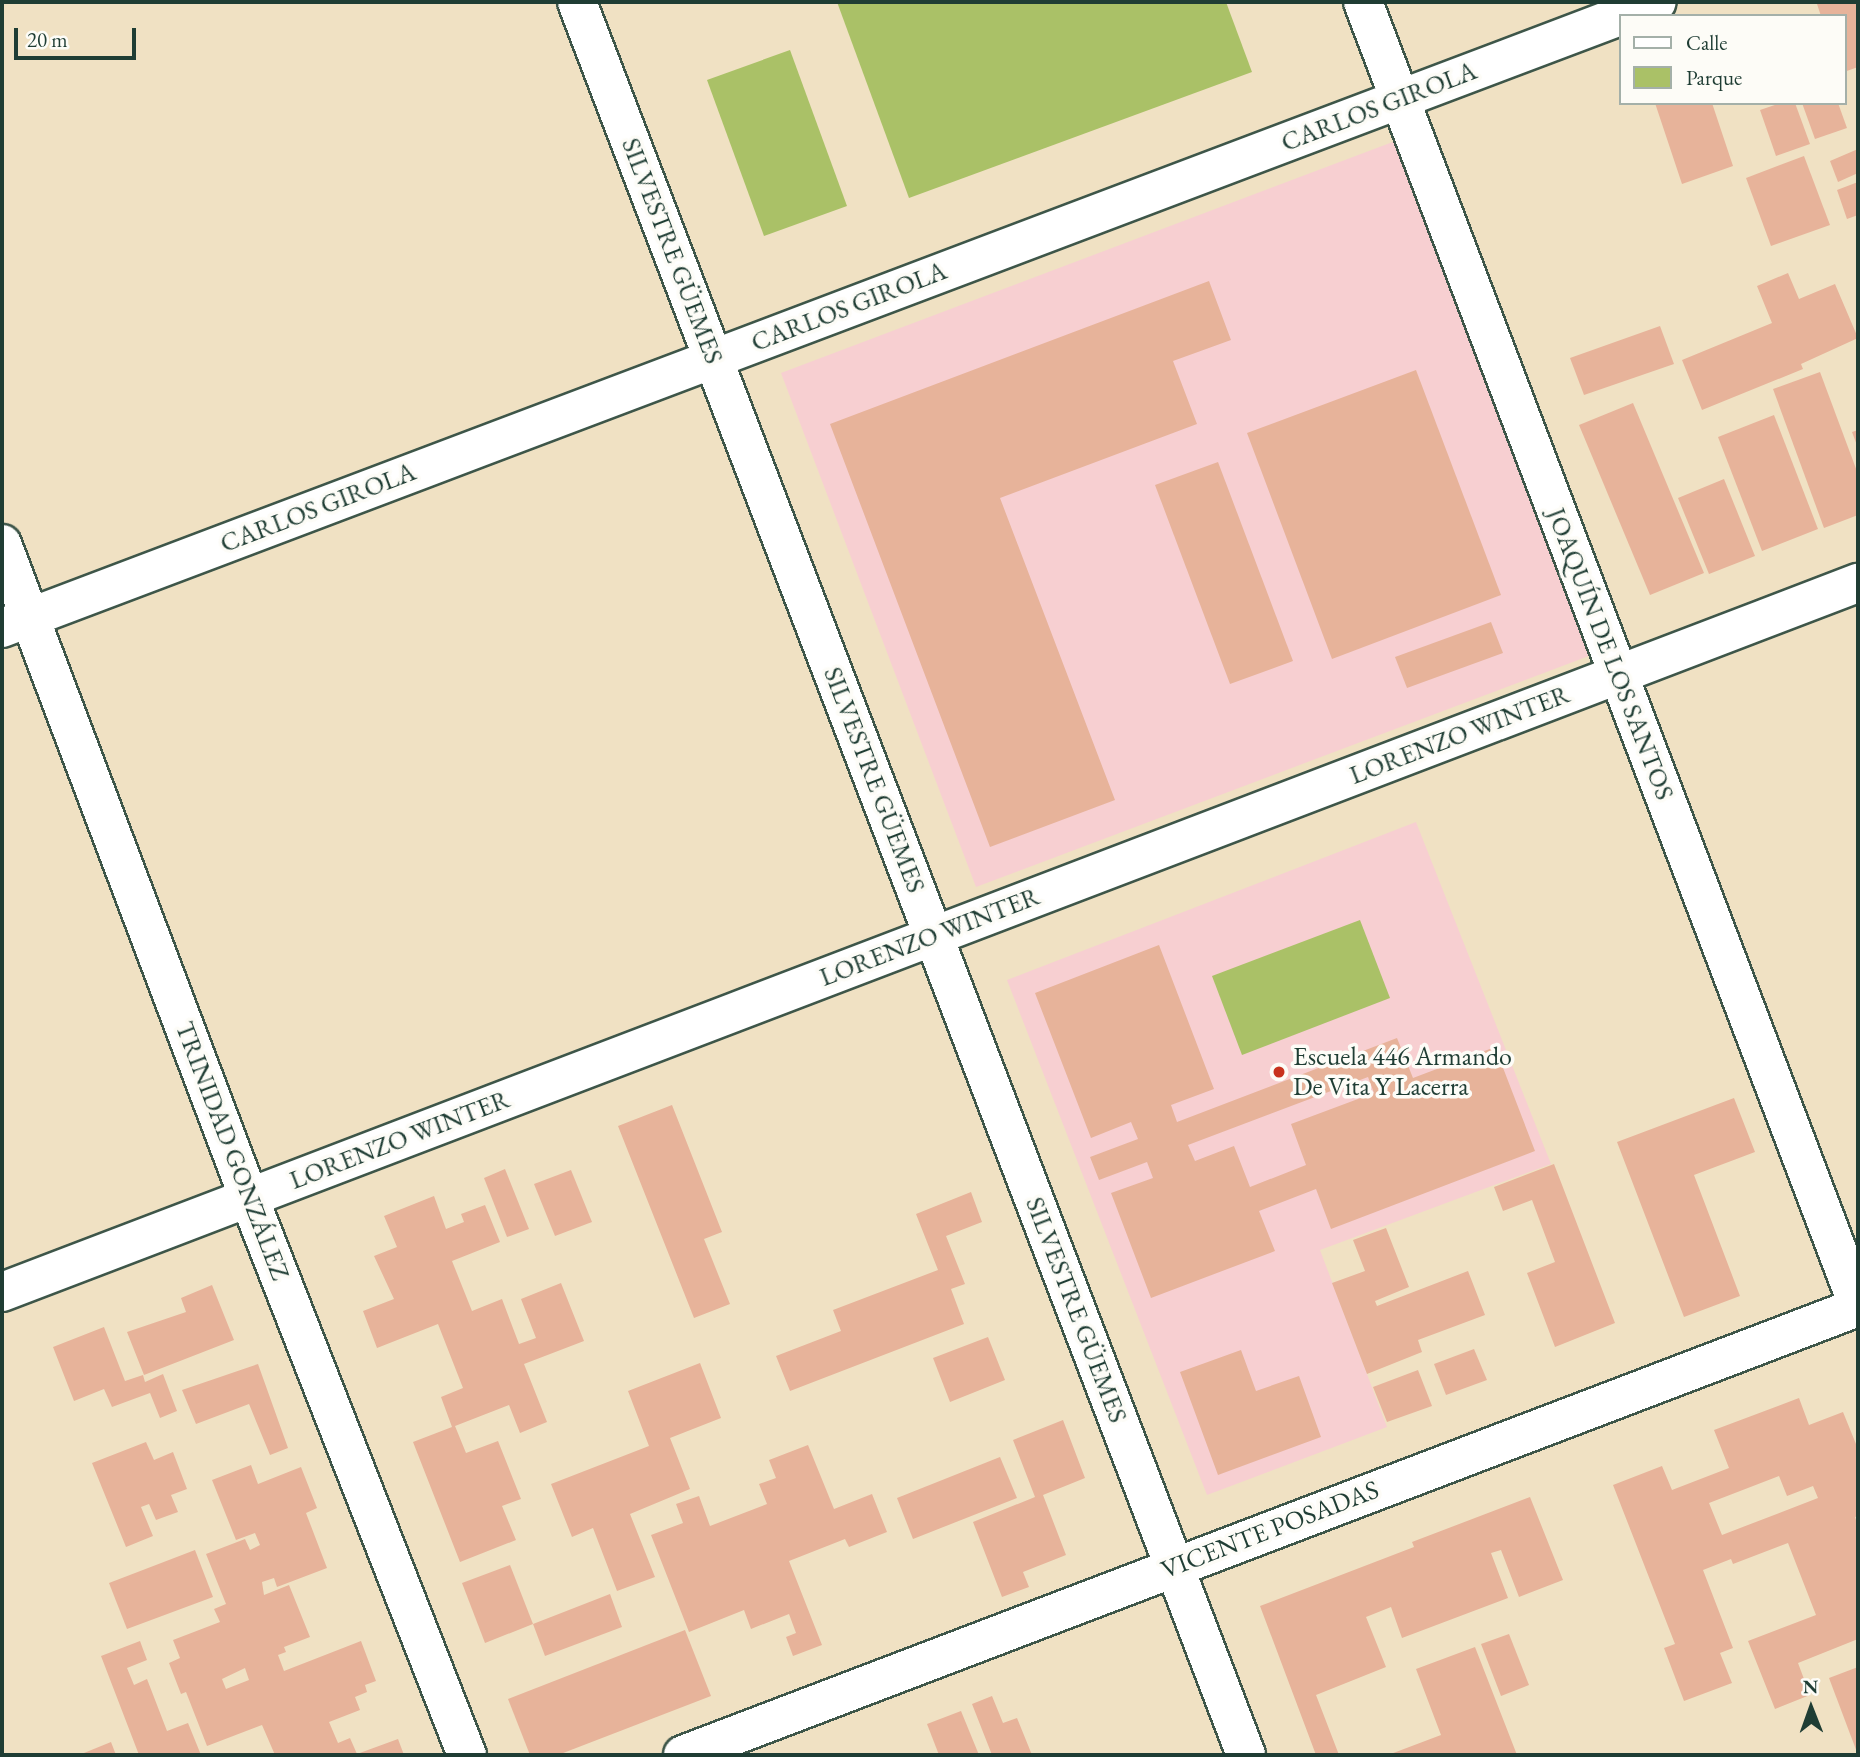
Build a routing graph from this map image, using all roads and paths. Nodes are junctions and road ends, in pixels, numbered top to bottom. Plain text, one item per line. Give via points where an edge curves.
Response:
1 (577, 2) edge
2 (1363, 2) edge
3 (1657, 2) edge
4 (1625, 14) edge
5 (1618, 17) edge
6 (1399, 100) junction
7 (713, 358) junction
8 (2, 544) edge
9 (1858, 583) edge
10 (15, 623) edge
11 (1618, 674) junction
12 (934, 936) junction
13 (249, 1198) junction
14 (2, 1292) edge
15 (1858, 1306) edge
16 (1173, 1566) junction
17 (467, 1755) edge
18 (683, 1755) edge
19 (1246, 1755) edge

1 - 7 street, SILVESTRE GÜEMES
2 - 6 street, JOAQUÍN DE LOS SANTOS
3 - 4 street, CARLOS GIROLA
5 - 6 street, CARLOS GIROLA
6 - 7 street, CARLOS GIROLA
6 - 11 street, JOAQUÍN DE LOS SANTOS
7 - 10 street, CARLOS GIROLA
7 - 12 street, SILVESTRE GÜEMES
8 - 10 street, TRINIDAD GONZÁLEZ
9 - 11 street, LORENZO WINTER
10 - 13 street, TRINIDAD GONZÁLEZ
11 - 12 street, LORENZO WINTER
11 - 15 street, JOAQUÍN DE LOS SANTOS
12 - 13 street, LORENZO WINTER
12 - 16 street, SILVESTRE GÜEMES
13 - 14 street, LORENZO WINTER
13 - 17 street, TRINIDAD GONZÁLEZ
15 - 16 street, VICENTE POSADAS
16 - 18 street, VICENTE POSADAS
16 - 19 street, SILVESTRE GÜEMES

